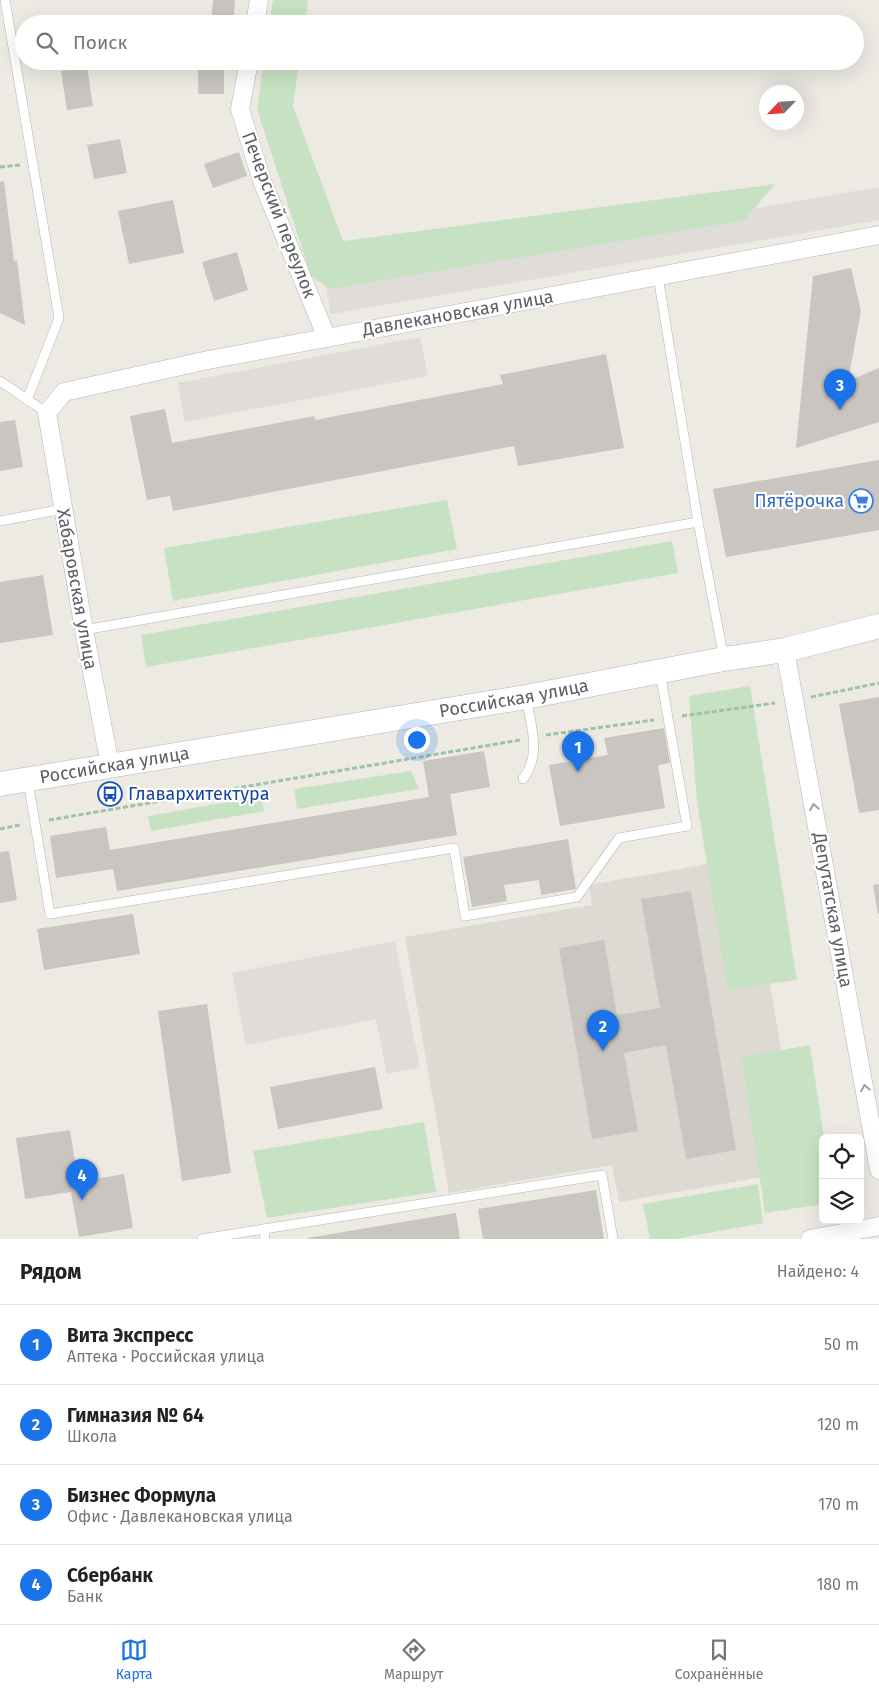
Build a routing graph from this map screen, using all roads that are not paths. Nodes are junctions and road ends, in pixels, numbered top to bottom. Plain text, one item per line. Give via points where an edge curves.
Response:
1 (6, 0) edge
2 (260, 0) edge
3 (257, 15) edge
4 (15, 54) edge
5 (18, 70) edge
6 (247, 70) edge
7 (879, 235) edge
8 (658, 276) junction
9 (327, 338) junction
10 (0, 381) edge
11 (27, 400) junction
12 (47, 412) junction
13 (63, 509) junction
14 (0, 521) edge
15 (698, 522) junction
16 (879, 626) edge
17 (84, 630) junction
18 (785, 650) junction
19 (724, 660) junction
20 (660, 672) junction
21 (526, 697) junction
22 (110, 765) junction
23 (523, 779) dead end
24 (27, 780) junction
25 (0, 784) edge
26 (874, 1108) edge
27 (879, 1170) edge
28 (879, 1226) edge
29 (264, 1229) junction
30 (818, 1238) edge
31 (202, 1239) edge
32 (265, 1239) edge
33 (613, 1239) edge

1 - 4 lane
2 - 3 street
5 - 11 lane via 59,318
6 - 9 street, Печерский переулок via 240,109 262,181
7 - 8 street, Давлекановская улица
8 - 9 street, Давлекановская улица
8 - 15 lane
9 - 12 street, Давлекановская улица via 64,392
10 - 11 lane
11 - 12 lane
12 - 13 street, Хабаровская улица
13 - 14 lane
13 - 17 street, Хабаровская улица
15 - 17 lane
15 - 19 lane
16 - 18 main road, Российская улица
17 - 22 street, Хабаровская улица
18 - 19 main road, Российская улица
26 -> 18 street, Депутатская улица
19 - 20 main road, Российская улица
20 - 21 main road, Российская улица
20 - 24 lane via 687,826 619,838 577,897 465,916 454,848 50,914
21 - 22 main road, Российская улица
21 - 23 lane via 534,756
22 - 24 main road, Российская улица
24 - 25 main road, Российская улица
26 - 27 street, Депутатская улица
28 - 30 street
29 - 31 lane
29 - 32 lane
29 - 33 lane via 602,1175

